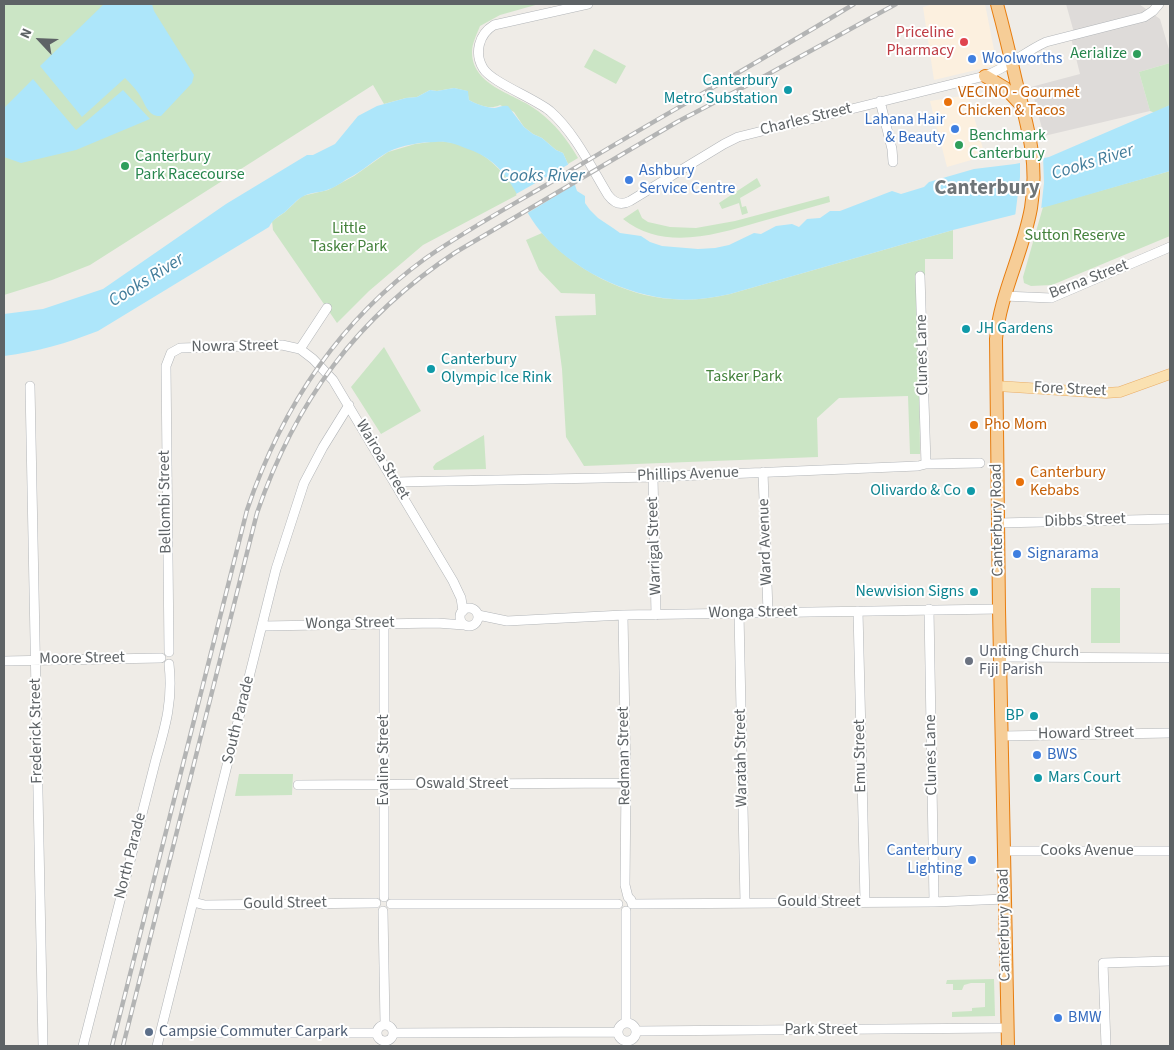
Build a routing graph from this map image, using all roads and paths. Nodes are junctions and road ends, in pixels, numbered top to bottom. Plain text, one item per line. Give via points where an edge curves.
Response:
1 (588, 4) edge
2 (997, 4) edge
3 (1159, 4) edge
4 (1012, 63) junction
5 (985, 76) junction
6 (880, 101) junction
7 (1023, 107) junction
8 (893, 162) dead end
9 (1170, 247) edge
10 (920, 276) dead end
11 (1004, 296) junction
12 (327, 308) dead end
13 (300, 349) junction
14 (171, 354) joint
15 (1170, 374) edge
16 (30, 386) dead end
17 (996, 386) junction
18 (349, 405) junction
19 (980, 463) dead end
20 (926, 464) junction
21 (763, 472) junction
22 (653, 477) junction
23 (395, 482) junction
24 (1170, 519) edge
25 (999, 523) junction
26 (453, 581) junction
27 (929, 609) junction
28 (999, 609) junction
29 (858, 611) junction
30 (476, 612) junction
31 (768, 612) junction
32 (739, 613) junction
33 (656, 615) junction
34 (623, 616) junction
35 (463, 618) junction
36 (507, 621) junction
37 (384, 624) junction
38 (474, 625) junction
39 (263, 626) junction
40 (165, 655) junction
41 (1001, 657) junction
42 (1170, 658) edge
43 (36, 660) junction
44 (4, 661) edge
45 (1170, 733) edge
46 (1002, 736) junction
47 (626, 783) junction
48 (384, 784) junction
49 (298, 785) dead end
50 (1004, 851) junction
51 (1170, 851) edge
52 (1005, 899) junction
53 (387, 900) junction
54 (193, 902) junction
55 (865, 902) junction
56 (934, 902) junction
57 (376, 903) junction
58 (745, 903) junction
59 (628, 904) junction
60 (383, 911) junction
61 (1170, 961) edge
62 (626, 1023) junction
63 (385, 1024) junction
64 (1007, 1028) junction
65 (162, 1030) junction
66 (636, 1031) junction
67 (618, 1032) junction
68 (377, 1033) junction
69 (394, 1033) junction
70 (386, 1044) edge
71 (627, 1044) edge
72 (43, 1046) edge
73 (83, 1046) edge
74 (157, 1046) edge
75 (1008, 1046) edge
76 (1106, 1046) edge

1 - 6 street, Charles Street via 494,25 479,44 479,57 490,76 544,107 558,119 608,196 620,204 627,203 738,137
2 - 4 highway, Canterbury Road
3 - 4 street, Charles Street via 1144,17 1035,46
4 - 5 street, Charles Street
4 - 7 highway, Canterbury Road
5 - 6 street, Charles Street
5 - 7 highway via 1005,88
6 - 8 street
7 - 11 highway, Canterbury Road via 1031,140 1034,183 1030,210
9 - 11 street, Berna Street via 1051,298
10 - 20 street, Clunes Lane
11 - 17 highway, Canterbury Road via 996,340
12 - 13 street
13 - 14 street, Nowra Street via 282,345 188,347
13 - 18 street, Wairoa Street via 333,380
14 - 40 street, Bellombi Street via 166,366 165,389
15 - 17 main road, Fore Street via 1120,392 1106,393
16 - 43 street, Frederick Street
17 - 25 highway, Canterbury Road
18 - 23 street, Wairoa Street
18 - 39 street, South Parade via 304,483 276,569
19 - 20 street, Phillips Avenue
20 - 21 street, Phillips Avenue
21 - 22 street, Phillips Avenue
21 - 31 street, Ward Avenue
22 - 23 street, Phillips Avenue
22 - 33 street, Warrigal Street
23 - 26 street, Wairoa Street
24 - 25 street, Dibbs Street
25 - 28 highway, Canterbury Road
26 - 30 street, Wairoa Street
26 - 35 street, Wairoa Street via 461,598
27 - 28 street, Wonga Street
27 - 29 street, Wonga Street
27 - 56 street, Clunes Lane
28 - 41 highway, Canterbury Road
29 - 31 street, Wonga Street
29 - 55 street, Emu Street
30 - 35 street via 469,608
30 - 36 street, Wonga Street
30 - 38 street via 478,621
31 - 32 street, Wonga Street
32 - 33 street, Wonga Street
32 - 58 street, Waratah Street
33 - 34 street, Wonga Street
34 - 36 street, Wonga Street
34 - 47 street, Redman Street
35 - 37 street, Wonga Street via 437,623
35 - 38 street via 468,626
36 - 38 street, Wonga Street
37 - 39 street, Wonga Street
37 - 48 street, Evaline Street
39 - 54 street, South Parade
40 - 43 street, Moore Street
40 - 73 street, North Parade via 163,663 169,664 171,680 168,718
41 - 42 street
41 - 46 highway, Canterbury Road
43 - 44 street, Moore Street
43 - 72 street, Frederick Street
45 - 46 street, Howard Street
46 - 50 highway, Canterbury Road
47 - 48 street, Oswald Street
47 - 59 street, Redman Street
48 - 49 street, Oswald Street
48 - 53 street, Evaline Street
50 - 51 street, Cooks Avenue
50 - 52 highway, Canterbury Road
52 - 56 street, Gould Street
52 - 64 highway, Canterbury Road
53 - 57 street via 380,898
53 - 59 street via 618,904 622,898
53 - 60 street via 389,908
54 - 57 street, Gould Street via 205,905
54 - 65 street, South Parade
55 - 56 street, Gould Street
55 - 58 street, Gould Street
57 - 60 street via 377,908
58 - 59 street, Gould Street
59 - 62 street, Redman Street
60 - 63 street
61 - 76 street via 1103,963
62 - 66 street
62 - 67 street
63 - 68 street
63 - 69 street via 391,1026
64 - 66 street, Park Street
64 - 75 highway, Canterbury Road
65 - 68 street via 173,1033
65 - 74 street, South Parade
66 - 71 street
67 - 69 street
67 - 71 street
68 - 70 street
69 - 70 street

